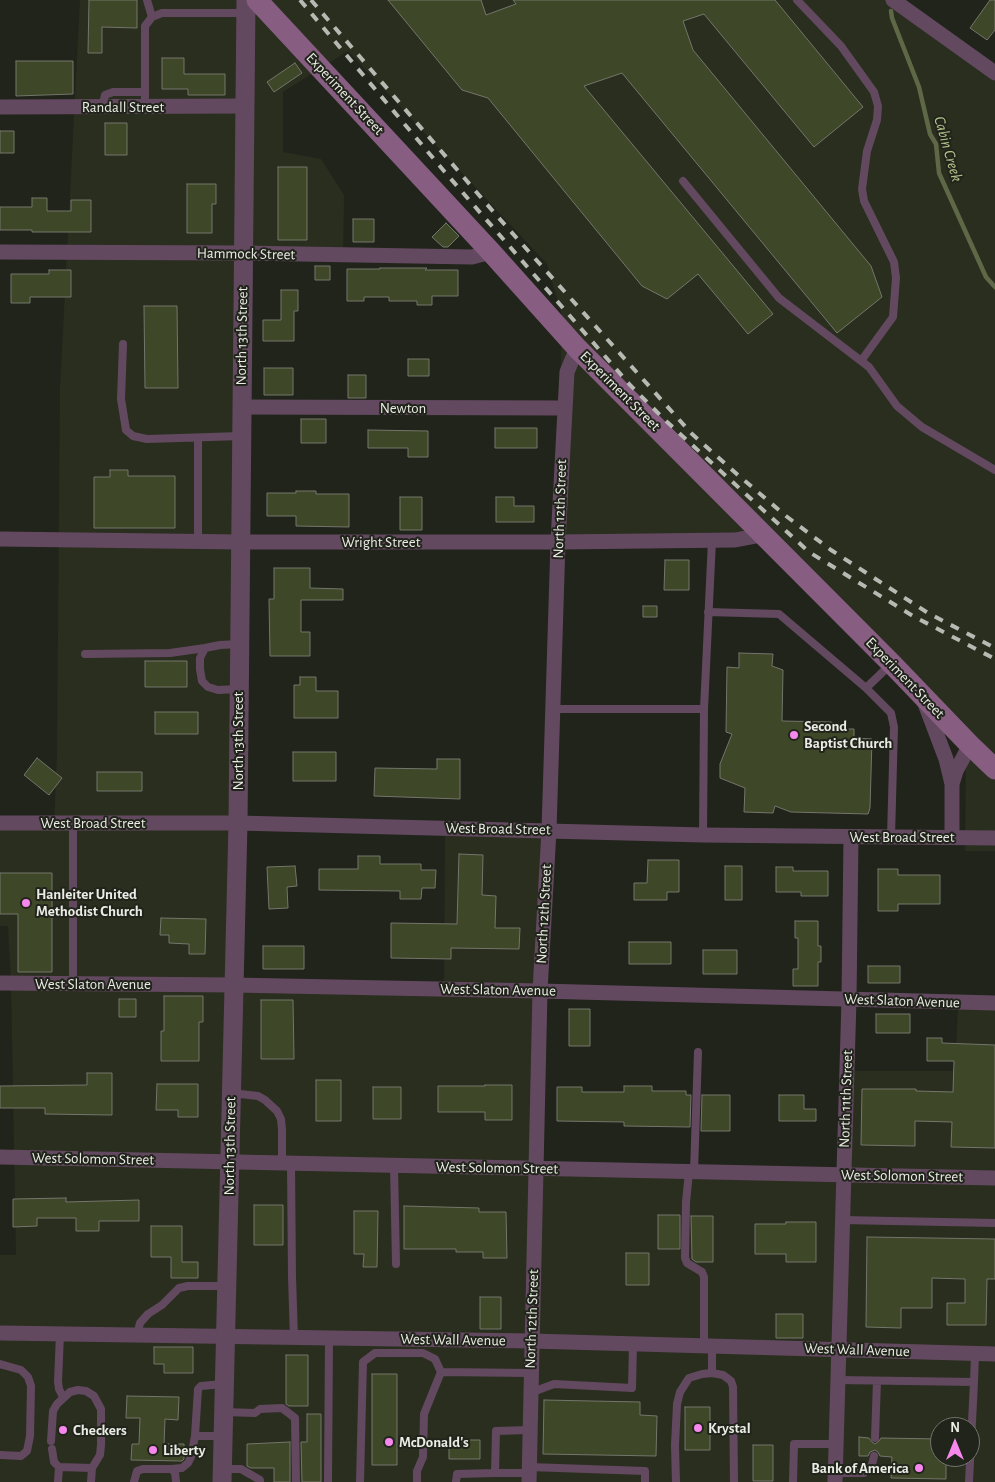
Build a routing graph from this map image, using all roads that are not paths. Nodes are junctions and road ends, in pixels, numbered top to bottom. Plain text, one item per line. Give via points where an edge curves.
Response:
1 (147, 0) edge
2 (797, 0) edge
3 (893, 0) edge
4 (250, 4) edge
5 (152, 17) junction
6 (995, 74) edge
7 (145, 99) junction
8 (245, 106) junction
9 (0, 107) edge
10 (683, 181) dead end
11 (0, 252) edge
12 (491, 252) junction
13 (243, 253) junction
14 (123, 344) dead end
15 (577, 348) junction
16 (861, 361) junction
17 (241, 407) junction
18 (564, 408) junction
19 (241, 436) junction
20 (198, 438) junction
21 (995, 470) edge
22 (762, 535) junction
23 (0, 540) edge
24 (712, 540) junction
25 (198, 542) junction
26 (240, 542) junction
27 (558, 542) junction
28 (708, 612) junction
29 (239, 644) junction
30 (205, 648) junction
31 (85, 654) dead end
32 (892, 664) junction
33 (866, 688) junction
34 (239, 689) junction
35 (922, 695) junction
36 (553, 709) junction
37 (704, 709) junction
38 (970, 746) junction
39 (995, 769) edge
40 (952, 784) junction
41 (0, 823) edge
42 (73, 823) junction
43 (238, 823) junction
44 (549, 830) junction
45 (703, 835) junction
46 (851, 837) junction
47 (891, 837) junction
48 (952, 837) junction
49 (995, 838) edge
50 (0, 983) edge
51 (73, 984) junction
52 (233, 985) junction
53 (540, 991) junction
54 (849, 999) junction
55 (995, 1004) edge
56 (698, 1052) dead end
57 (231, 1093) junction
58 (0, 1157) edge
59 (230, 1162) junction
60 (287, 1163) junction
61 (394, 1166) junction
62 (537, 1169) junction
63 (692, 1172) junction
64 (844, 1175) junction
65 (995, 1178) edge
66 (842, 1220) junction
67 (995, 1223) edge
68 (396, 1264) dead end
69 (227, 1286) junction
70 (0, 1333) edge
71 (60, 1334) junction
72 (138, 1335) junction
73 (226, 1337) junction
74 (294, 1338) junction
75 (329, 1338) junction
76 (531, 1341) junction
77 (632, 1344) junction
78 (708, 1346) junction
79 (838, 1350) junction
80 (975, 1354) junction
81 (995, 1354) edge
82 (0, 1364) edge
83 (441, 1372) junction
84 (530, 1373) junction
85 (712, 1373) junction
86 (838, 1380) junction
87 (877, 1381) junction
88 (974, 1382) junction
89 (225, 1384) junction
90 (530, 1393) junction
91 (63, 1397) junction
92 (224, 1412) junction
93 (529, 1430) junction
94 (195, 1436) junction
95 (224, 1436) junction
96 (875, 1438) dead end
97 (836, 1444) junction
98 (0, 1455) edge
99 (874, 1456) dead end
100 (59, 1467) junction
101 (92, 1468) junction
102 (171, 1469) junction
103 (495, 1473) junction
104 (529, 1474) edge
105 (223, 1475) edge
106 (836, 1477) edge
107 (58, 1482) edge
108 (91, 1482) edge
109 (134, 1482) edge
110 (176, 1482) edge
111 (260, 1482) edge
112 (296, 1482) edge
113 (328, 1482) edge
114 (360, 1482) edge
115 (417, 1482) edge
116 (456, 1482) edge
117 (645, 1482) edge
118 (676, 1482) edge
119 (734, 1482) edge
120 (793, 1482) edge
121 (969, 1482) edge

1 - 5 lane
2 - 16 lane via 841,46 874,92 878,106 862,189 864,201 894,262 896,286 892,317
3 - 6 street
4 - 5 lane via 162,13
4 - 8 street, North 13th Street
4 - 12 main road, Experiment Street
5 - 7 lane via 145,26
7 - 8 street, Randall Street
7 - 9 street, Randall Street via 102,107
8 - 13 street, North 13th Street
10 - 16 lane via 779,298
11 - 13 street, Hammock Street
12 - 13 street, Hammock Street via 472,257
12 - 15 main road, Experiment Street
13 - 17 street, North 13th Street
14 - 20 lane via 121,399 126,430 133,436 147,439
15 - 18 street, North 12th Street via 567,372
15 - 22 main road, Experiment Street
16 - 21 lane via 897,406 922,427
17 - 18 street, Newton
17 - 19 street, North 13th Street
18 - 27 street, North 12th Street
19 - 20 lane
19 - 26 street, North 13th Street
20 - 25 lane
22 - 24 street, Wright Street
22 - 32 main road, Experiment Street
23 - 25 street, Wright Street
24 - 27 street, Wright Street
24 - 28 lane
25 - 26 street, Wright Street
26 - 27 street, Wright Street
26 - 29 street, North 13th Street
27 - 36 street, North 12th Street
28 - 33 lane via 779,614
28 - 37 lane
29 - 30 lane
29 - 34 street, North 13th Street
30 - 31 lane via 170,653
30 - 34 lane via 200,658 202,681 208,688
32 - 33 lane
32 - 35 main road, Experiment Street
33 - 47 lane via 891,713 894,727
34 - 43 street, North 13th Street
35 - 38 main road, Experiment Street
35 - 40 street
36 - 37 lane
36 - 44 street, North 12th Street
37 - 45 lane
38 - 39 main road, Experiment Street
38 - 40 street
40 - 48 street
41 - 42 street, West Broad Street
42 - 43 street, West Broad Street
42 - 51 lane
43 - 44 street, West Broad Street
43 - 52 street, North 13th Street
44 - 45 street, West Broad Street
44 - 53 street, North 12th Street
45 - 46 street, West Broad Street
46 - 47 street, West Broad Street
46 - 54 street, North 11th Street
47 - 48 street, West Broad Street
48 - 49 street, West Broad Street
50 - 51 street, West Slaton Avenue
51 - 52 street, West Slaton Avenue
52 - 53 street, West Slaton Avenue
52 - 57 street, North 13th Street
53 - 54 street, West Slaton Avenue
53 - 62 street, North 12th Street
54 - 55 street, West Slaton Avenue
54 - 64 street, North 11th Street
56 - 63 lane
57 - 59 street, North 13th Street
57 - 60 lane via 258,1096 277,1111
58 - 59 street, West Solomon Street
59 - 60 street, West Solomon Street
59 - 69 street, North 13th Street
60 - 61 street, West Solomon Street
60 - 74 lane
61 - 62 street, West Solomon Street
61 - 68 lane
62 - 63 street, West Solomon Street
62 - 76 street, North 12th Street
63 - 64 street, West Solomon Street
63 - 78 lane via 686,1202 685,1258 704,1277
64 - 65 street, West Solomon Street
64 - 66 street, North 11th Street
66 - 67 lane
66 - 79 street, North 11th Street
69 - 72 lane via 179,1288 140,1323
69 - 73 street, North 13th Street
70 - 71 street, West Wall Avenue
71 - 72 street, West Wall Avenue
71 - 91 lane via 58,1389
72 - 73 street, West Wall Avenue
73 - 74 street, West Wall Avenue
73 - 89 street, North 13th Street
74 - 75 street, West Wall Avenue
75 - 76 street, West Wall Avenue
75 - 113 lane
76 - 77 street, West Wall Avenue
76 - 84 street, North 12th Street
77 - 78 street, West Wall Avenue
77 - 90 lane via 632,1388 554,1384
78 - 79 street, West Wall Avenue
78 - 85 lane
79 - 80 street, West Wall Avenue
79 - 86 street, North 11th Street
80 - 81 street, West Wall Avenue
80 - 88 lane
82 - 98 lane via 24,1373 30,1382 31,1392 27,1451 21,1456
83 - 84 lane
83 - 114 lane via 435,1359 423,1353 375,1353 363,1362
83 - 115 lane via 424,1414 423,1457 417,1471
84 - 90 street, North 12th Street
85 - 118 lane via 689,1378 680,1392 675,1445
85 - 119 lane via 731,1381 733,1387
86 - 87 lane
86 - 97 street, North 11th Street
87 - 88 lane
87 - 96 lane
88 - 121 lane
89 - 92 street, North 13th Street
89 - 94 lane via 198,1389
90 - 93 street, North 12th Street
91 - 100 lane via 53,1410 51,1445 54,1462
91 - 101 lane via 70,1392 86,1390 98,1400 101,1445 100,1455
92 - 95 street, North 13th Street
92 - 112 lane via 255,1413 260,1409 282,1408 295,1418
93 - 103 lane via 496,1431
93 - 104 street, North 12th Street
94 - 95 lane
94 - 102 lane via 188,1463 182,1468
95 - 105 street, North 13th Street
97 - 106 street, North 11th Street
97 - 120 lane via 794,1444
99 - 106 lane via 872,1465 864,1473
100 - 101 lane
100 - 107 lane
101 - 108 lane
102 - 109 lane via 143,1469 138,1471
102 - 110 lane via 175,1472
103 - 104 lane
103 - 116 lane via 457,1474
104 - 117 lane via 645,1471
105 - 111 lane via 241,1469

